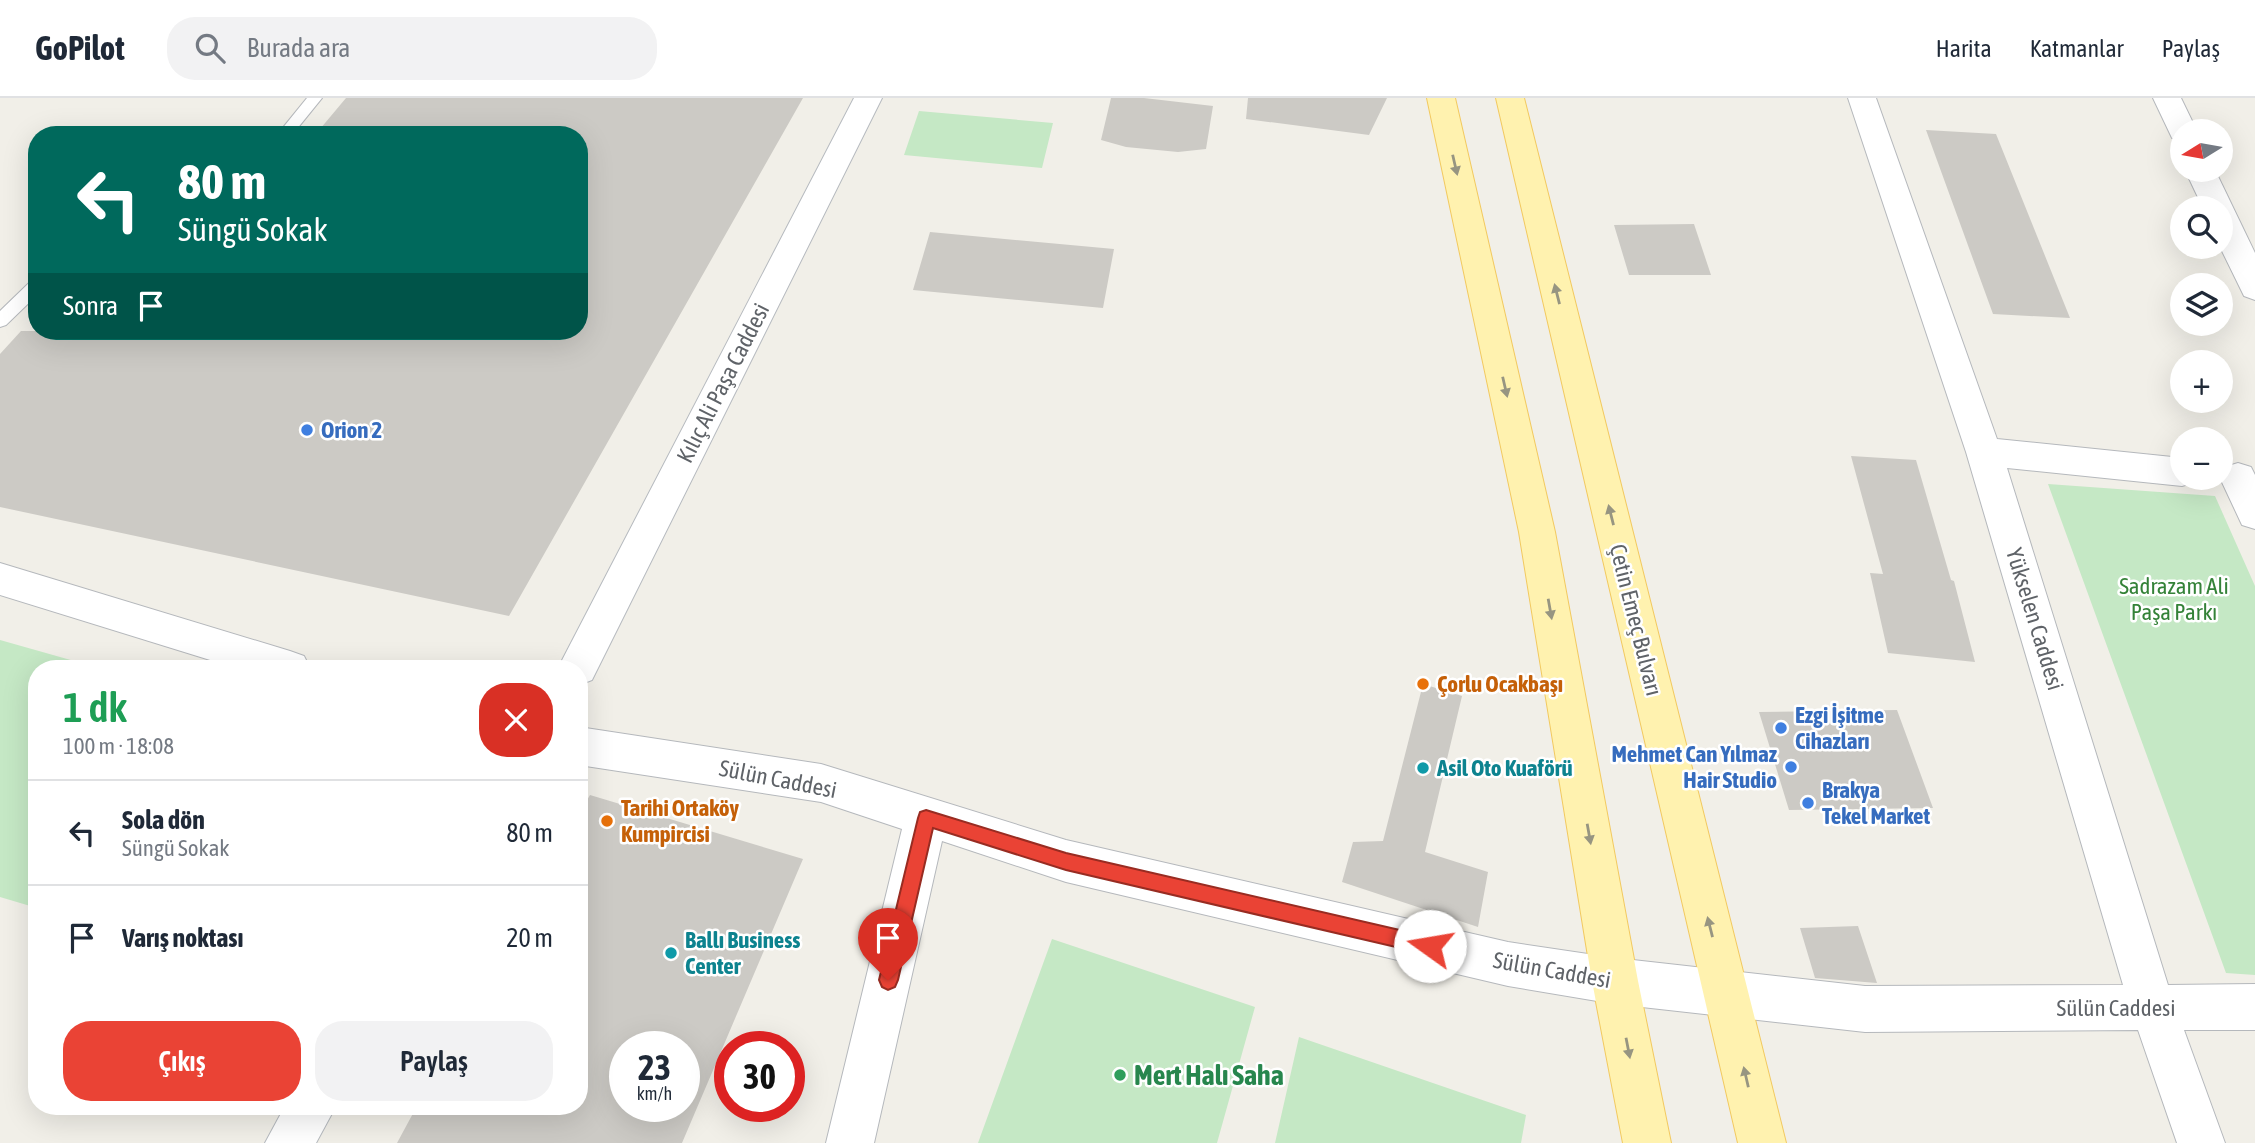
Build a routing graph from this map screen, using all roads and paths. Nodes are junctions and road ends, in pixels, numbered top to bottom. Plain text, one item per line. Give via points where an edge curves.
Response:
1 (315, 98) edge
2 (868, 98) edge
3 (1441, 98) edge
4 (1510, 98) edge
5 (1862, 98) edge
6 (2167, 98) edge
7 (2177, 119) edge
8 (292, 126) edge
9 (2233, 240) edge
10 (2255, 288) edge
11 (28, 294) edge
12 (0, 321) edge
13 (1984, 452) junction
14 (2170, 471) edge
15 (2238, 477) edge
16 (2255, 514) edge
17 (0, 579) edge
18 (264, 660) edge
19 (582, 660) edge
20 (588, 747) edge
21 (926, 818) junction
22 (1615, 981) junction
23 (1727, 993) junction
24 (2255, 1007) edge
25 (2153, 1008) junction
26 (306, 1115) edge
27 (289, 1143) edge
28 (850, 1143) edge
29 (1647, 1143) edge
30 (1762, 1143) edge
31 (2201, 1143) edge

1 - 8 lane
2 - 19 street, Kılıç Ali Paşa Caddesi
3 -> 22 main road via 1537,532
23 -> 4 main road, Çetin Emeç Bulvarı
5 - 13 street, Yükselen Caddesi
6 - 7 street
9 - 10 street
11 - 12 lane
13 - 14 street
13 - 25 street, Yükselen Caddesi
15 - 16 street
17 - 18 street
20 - 21 street, Sülün Caddesi via 821,783
21 - 22 street, Sülün Caddesi via 1066,861 1508,964
21 - 28 street
22 - 23 street, Sülün Caddesi
22 -> 29 main road
23 - 25 street, Sülün Caddesi via 1865,1009
30 -> 23 main road, Çetin Emeç Bulvarı
24 - 25 street, Sülün Caddesi
25 - 31 street, Yükselen Caddesi
26 - 27 street

